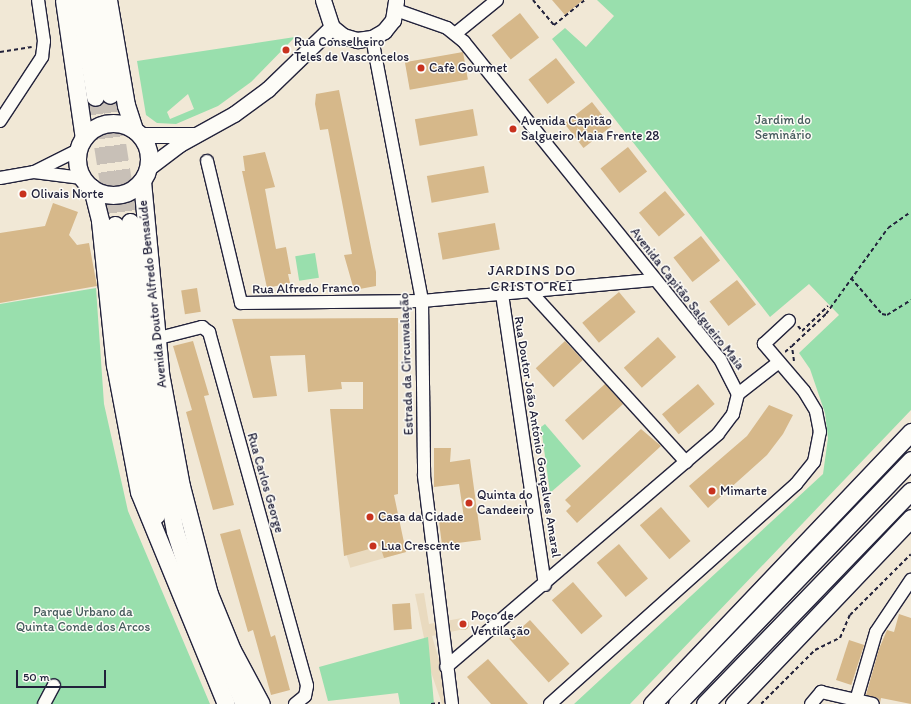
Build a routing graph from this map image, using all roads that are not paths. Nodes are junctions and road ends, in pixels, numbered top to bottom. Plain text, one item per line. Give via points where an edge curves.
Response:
1 (38, 0) edge
2 (64, 0) edge
3 (79, 0) edge
4 (94, 0) edge
5 (108, 0) edge
6 (323, 0) edge
7 (496, 0) edge
8 (396, 5) edge
9 (332, 27) junction
10 (455, 34) junction
11 (372, 38) junction
12 (0, 121) edge
13 (137, 132) junction
14 (195, 135) junction
15 (81, 144) junction
16 (207, 161) dead end
17 (34, 172) junction
18 (1, 175) edge
19 (145, 175) junction
20 (87, 183) junction
21 (655, 280) junction
22 (529, 290) junction
23 (502, 294) junction
24 (422, 302) junction
25 (789, 321) road end
26 (155, 339) junction
27 (779, 362) junction
28 (738, 394) junction
29 (911, 432) edge
30 (911, 460) edge
31 (686, 462) junction
32 (167, 490) junction
33 (911, 491) edge
34 (911, 518) edge
35 (161, 539) junction
36 (545, 585) junction
37 (910, 585) edge
38 (209, 594) junction
39 (446, 667) junction
40 (54, 685) dead end
41 (308, 700) edge
42 (856, 701) edge
43 (44, 704) edge
44 (226, 704) edge
45 (244, 704) edge
46 (261, 704) edge
47 (295, 704) edge
48 (452, 704) edge
49 (550, 704) edge
50 (652, 704) edge
51 (677, 704) edge
52 (705, 704) edge
53 (734, 704) edge
54 (811, 704) edge
55 (873, 704) edge

1 - 12 street via 43,33 42,56
2 - 15 highway
3 - 4 highway via 102,96
5 - 13 highway via 126,105
6 - 9 main road
7 - 10 street
8 - 10 street, Avenida Capitão Salgueiro Maia
8 - 11 main road via 384,31
9 - 11 main road via 343,36 357,40
9 - 14 main road via 268,89 234,114
10 - 21 street, Avenida Capitão Salgueiro Maia
11 - 24 street, Estrada da Circunvalação
13 - 14 main road
13 - 15 highway via 108,123
13 - 19 highway via 146,145
14 - 19 main road
15 - 17 street
15 - 20 highway
16 - 24 street, Rua Alfredo Franco via 241,303
17 - 18 street
17 - 20 street
19 - 20 highway via 118,195
19 - 26 highway, Avenida Doutor Alfredo Bensaúde
20 - 35 highway, Avenida Doutor Alfredo Bensaúde via 100,221 114,365 128,447 139,492
21 - 22 street
21 - 28 street, Avenida Capitão Salgueiro Maia via 727,368
22 - 23 street
22 - 31 street
23 - 24 street
23 - 36 street, Rua Doutor João António Gonçalves Amaral
24 - 39 street, Estrada da Circunvalação via 423,462
25 - 27 street via 764,344
26 - 38 highway, Avenida Doutor Alfredo Bensaúde via 180,479
26 - 41 street, Rua Carlos George via 202,327 209,332 307,686
27 - 28 street
27 - 49 street via 812,403 819,422 817,452 809,470
28 - 31 street via 727,424
29 - 50 highway
30 - 51 highway
31 - 36 street
32 - 35 highway, Avenida Doutor Alfredo Bensaúde via 146,378 123,224 132,381
32 - 38 highway, Avenida Doutor Alfredo Bensaúde
32 - 45 highway, Avenida Doutor Alfredo Bensaúde via 175,531 195,593
33 - 52 highway
34 - 53 highway
35 - 44 highway, Avenida Doutor Alfredo Bensaúde via 192,627
36 - 39 street
37 - 42 street via 876,632
38 - 46 highway, Avenida Doutor Alfredo Bensaúde via 232,650
39 - 48 street, Estrada da Circunvalação
40 - 43 street
41 - 47 street, Rua Carlos George
42 - 54 street via 821,692
42 - 55 street

